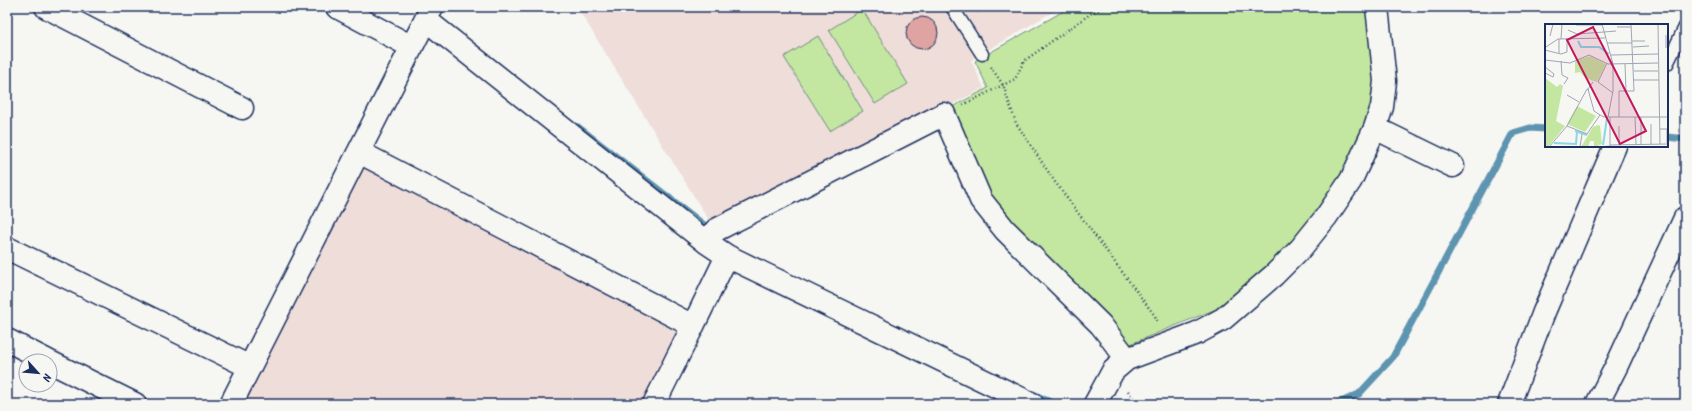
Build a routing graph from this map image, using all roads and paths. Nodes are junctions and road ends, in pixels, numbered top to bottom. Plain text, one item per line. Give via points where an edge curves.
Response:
1 (46, 7) edge
2 (337, 7) edge
3 (952, 7) edge
4 (1105, 7) edge
5 (1377, 7) edge
6 (430, 13) edge
7 (1685, 27) edge
8 (412, 47) junction
9 (985, 58) joint
10 (1668, 62) edge
11 (1004, 85) junction
12 (242, 108) dead end
13 (944, 114) junction
14 (1375, 128) junction
15 (1615, 147) edge
16 (358, 152) junction
17 (1453, 166) dead end
18 (1685, 218) edge
19 (706, 242) junction
20 (7, 248) edge
21 (727, 256) junction
22 (693, 326) junction
23 (7, 340) edge
24 (1169, 343) junction
25 (33, 353) edge
26 (1127, 359) junction
27 (58, 366) edge
28 (250, 366) junction
29 (135, 404) edge
30 (231, 404) edge
31 (654, 404) edge
32 (1032, 404) edge
33 (1095, 404) edge
34 (1509, 404) edge
35 (1597, 404) edge

1 - 12 street
2 - 8 street
3 - 9 lane
4 - 11 path via 1092,12 1029,57 1024,61 1015,79
5 - 14 street via 1385,81 1382,107
6 - 8 street
6 - 19 street
7 - 10 lane
8 - 16 street
9 - 11 path
11 - 13 path
11 - 24 path via 1016,123 1055,182 1155,316
13 - 19 street via 716,230
13 - 26 street via 981,200 1005,230 1101,325
14 - 17 street
14 - 24 street via 1351,180 1301,248 1223,319 1197,333
15 - 34 street via 1544,312
16 - 22 street
16 - 28 street
18 - 35 street
19 - 21 street
20 - 28 street
21 - 22 street
21 - 32 street
22 - 31 street
23 - 25 street
24 - 26 street
26 - 33 street via 1113,371
27 - 29 street
28 - 30 street

